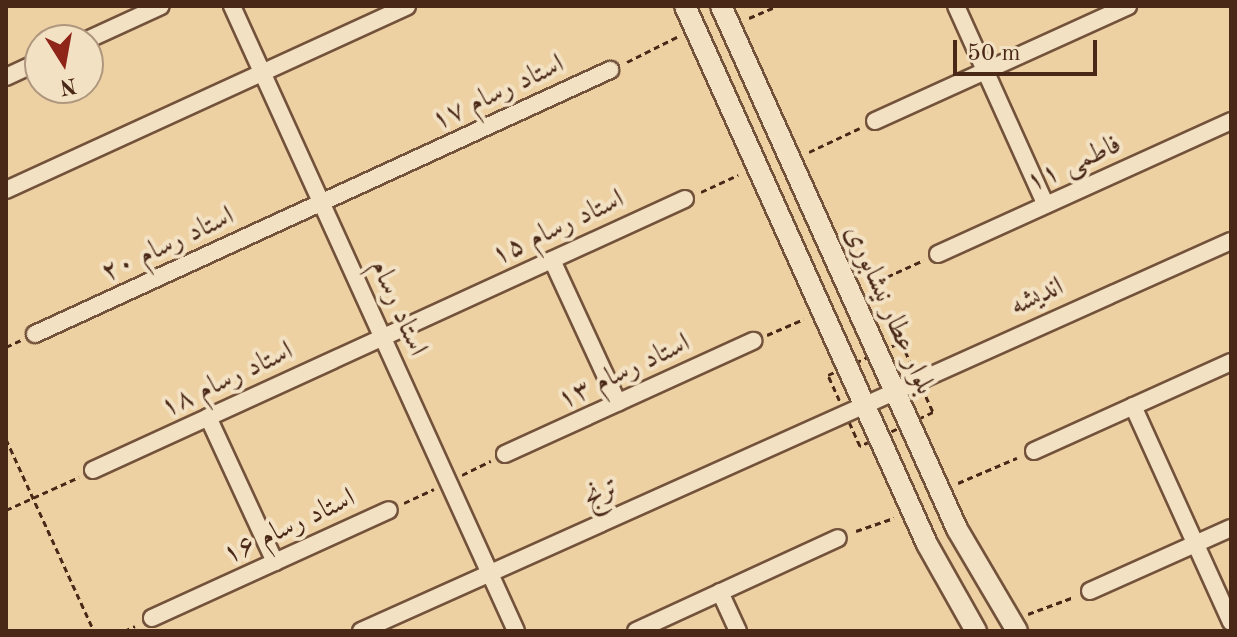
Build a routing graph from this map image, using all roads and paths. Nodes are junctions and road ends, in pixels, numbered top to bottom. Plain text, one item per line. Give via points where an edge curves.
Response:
1 (161, 6) edge
2 (232, 6) edge
3 (407, 6) edge
4 (685, 6) edge
5 (721, 6) edge
6 (777, 6) edge
7 (956, 6) edge
8 (1128, 6) edge
9 (730, 26) junction
10 (695, 29) junction
11 (104, 32) edge
12 (610, 70) joint
13 (985, 70) junction
14 (262, 72) junction
15 (875, 121) joint
16 (1231, 121) edge
17 (791, 161) junction
18 (756, 167) junction
19 (6, 190) edge
20 (685, 199) joint
21 (321, 203) junction
22 (1046, 205) junction
23 (1231, 241) edge
24 (938, 254) joint
25 (552, 260) junction
26 (851, 293) junction
27 (822, 311) junction
28 (35, 334) dead end
29 (383, 338) junction
30 (753, 341) joint
31 (1231, 362) edge
32 (893, 388) junction
33 (863, 402) junction
34 (618, 403) junction
35 (1133, 406) junction
36 (208, 417) junction
37 (6, 439) edge
38 (1034, 451) joint
39 (505, 454) joint
40 (93, 470) joint
41 (448, 482) junction
42 (940, 491) junction
43 (33, 497) junction
44 (6, 510) edge
45 (389, 510) joint
46 (912, 511) junction
47 (1231, 528) edge
48 (838, 538) joint
49 (1195, 544) junction
50 (275, 562) junction
51 (489, 572) junction
52 (1090, 591) joint
53 (720, 592) junction
54 (152, 618) dead end
55 (1231, 622) edge
56 (1013, 626) edge
57 (94, 631) edge
58 (361, 631) edge
59 (516, 631) edge
60 (636, 631) edge
61 (738, 631) edge
62 (976, 631) edge

1 - 11 street
2 - 14 street, استاد رسام
3 - 14 street
4 - 10 street
5 - 9 street, بلوار عطار نیشابوری
6 - 9 path
7 - 13 street
8 - 13 street
9 - 17 street, بلوار عطار نیشابوری
10 - 12 path, استاد رسام ۱۷
10 - 18 street
12 - 21 street, استاد رسام ۱۷
13 - 15 street
13 - 22 street
14 - 19 street
14 - 21 street, استاد رسام
15 - 17 path
16 - 22 street, فاطمی ۱۱
17 - 26 street, بلوار عطار نیشابوری
18 - 20 path
18 - 27 street
20 - 25 street, استاد رسام ۱۵
21 - 28 street, استاد رسام ۲۰
21 - 29 street, استاد رسام
22 - 24 street, فاطمی ۱۱
23 - 32 street, اندیشه
24 - 26 path
25 - 29 street, استاد رسام ۱۵
25 - 34 street
26 - 32 street, بلوار عطار نیشابوری
27 - 30 path
27 - 33 street
29 - 36 street, استاد رسام ۱۸
29 - 41 street, استاد رسام
30 - 34 street, استاد رسام ۱۳
31 - 35 street
32 - 33 street, اندیشه
32 - 42 street, بلوار عطار نیشابوری
33 - 46 street
33 - 51 street, ترنج
34 - 39 street, استاد رسام ۱۳
35 - 38 street
35 - 49 street
36 - 40 street, استاد رسام ۱۸
36 - 50 street
37 - 43 path
38 - 42 path
39 - 41 path
40 - 43 path
41 - 45 path, استاد رسام ۱۶
41 - 51 street, استاد رسام
42 - 56 street, بلوار عطار نیشابوری
43 - 44 path
43 - 57 path
45 - 50 street, استاد رسام ۱۶
46 - 48 path
46 - 62 street
47 - 49 street
48 - 53 street
49 - 52 street
49 - 55 street
50 - 54 street, استاد رسام ۱۶
51 - 58 street, ترنج
51 - 59 street, استاد رسام
52 - 56 path
53 - 60 street
53 - 61 street

